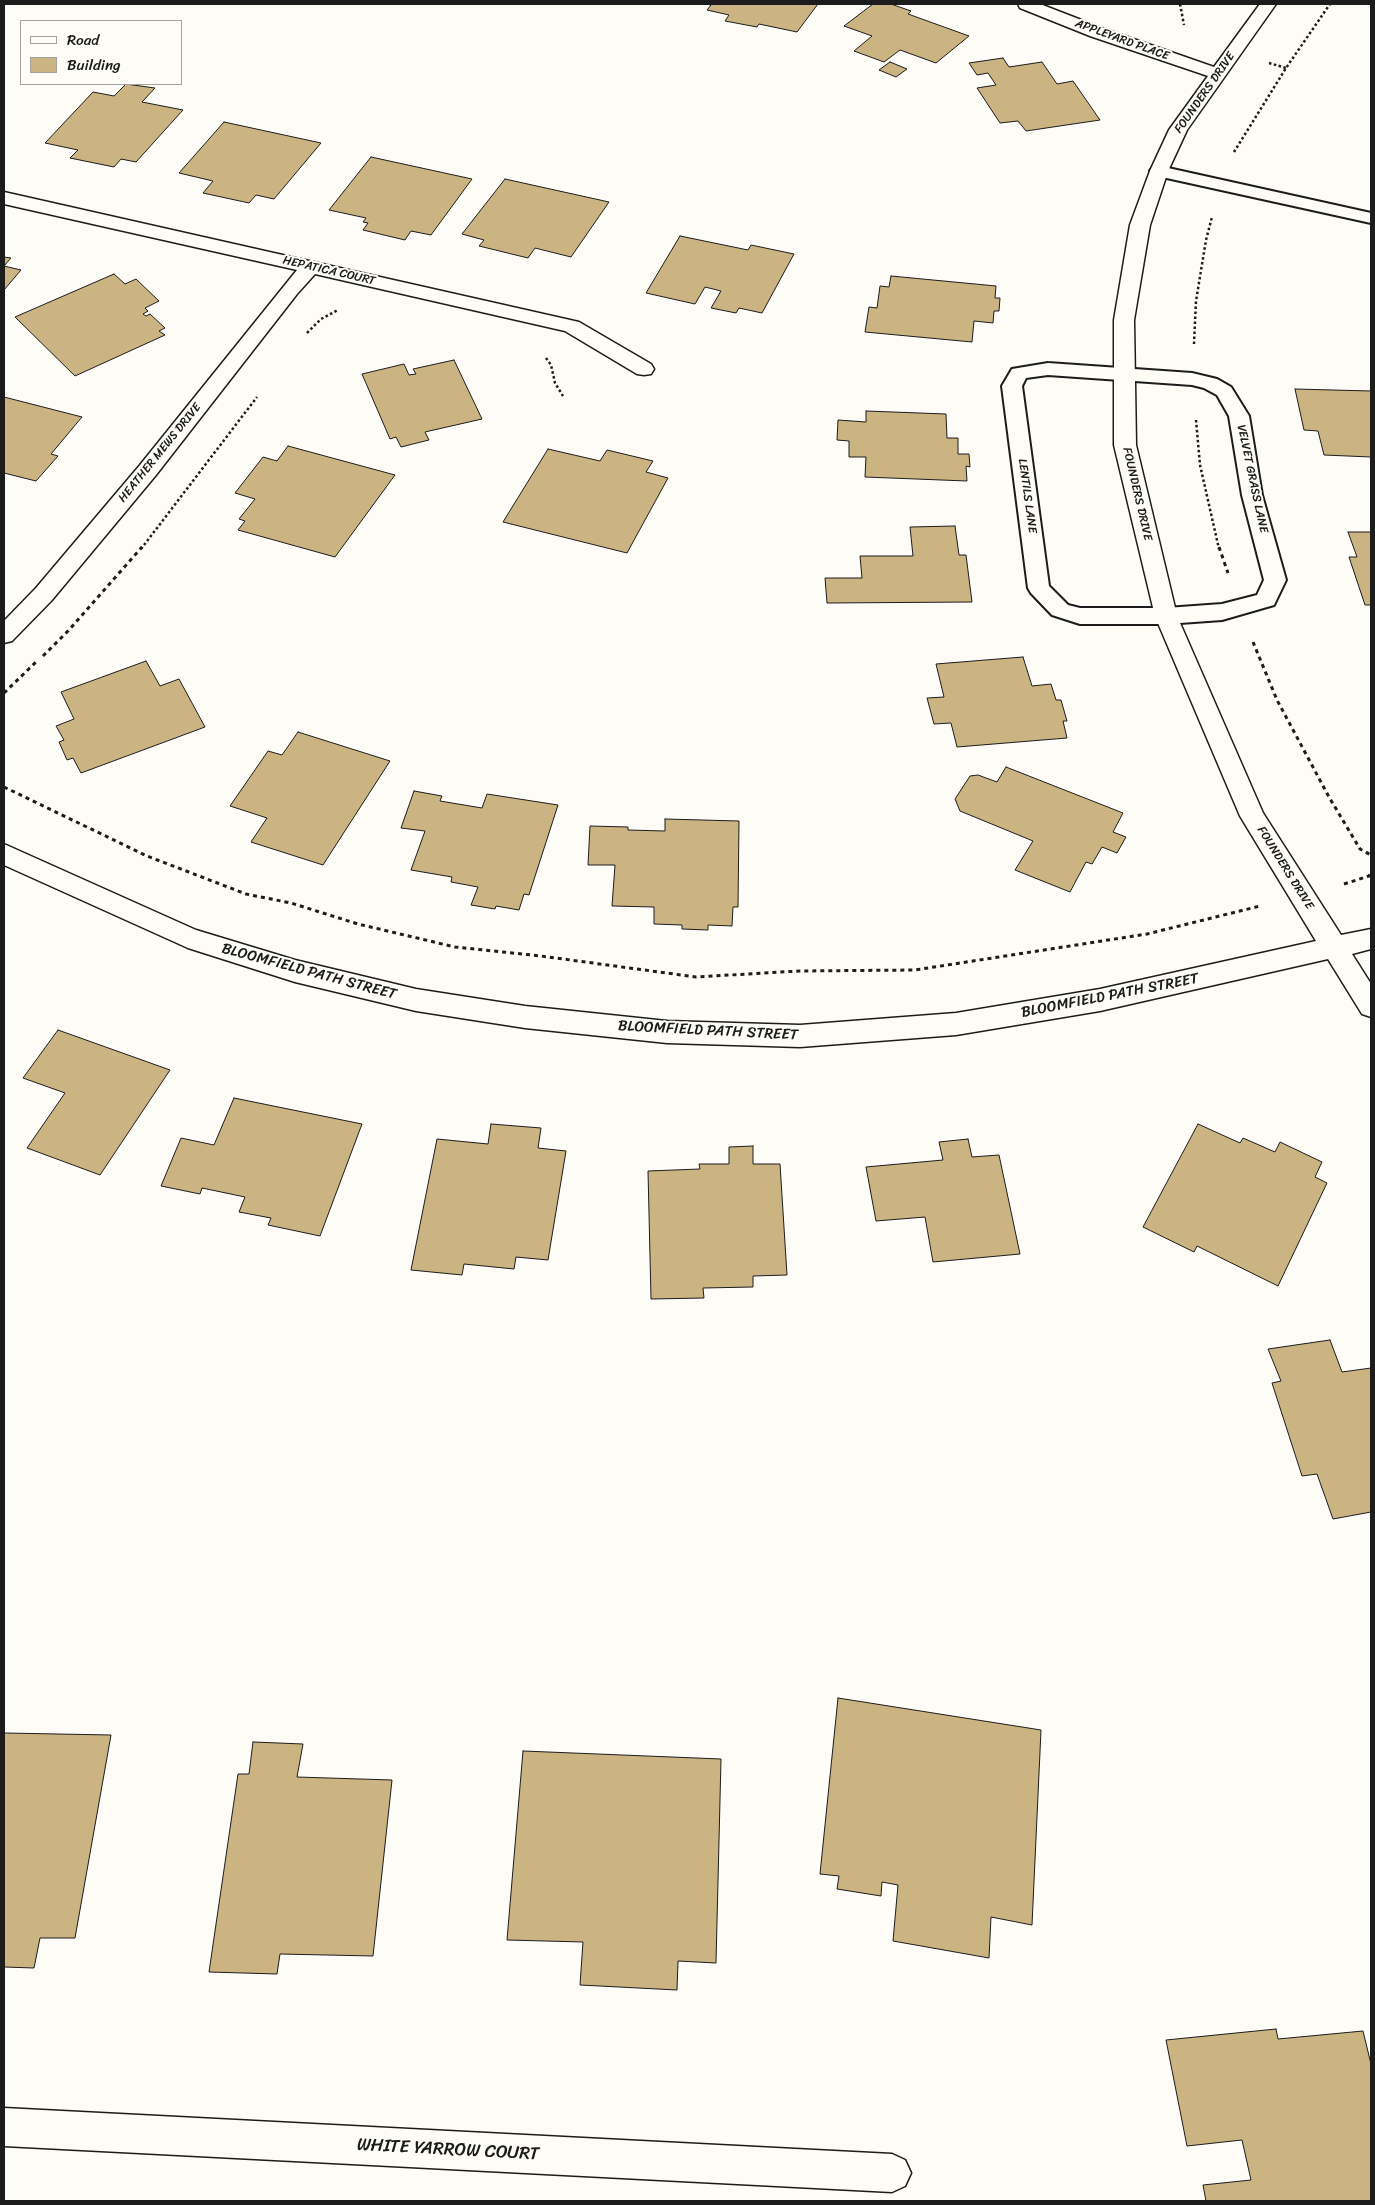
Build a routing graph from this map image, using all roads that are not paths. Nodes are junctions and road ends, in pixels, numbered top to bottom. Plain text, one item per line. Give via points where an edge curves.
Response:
1 (1026, 4) edge
2 (1268, 4) edge
3 (1219, 74) junction
4 (1160, 171) junction
5 (4, 198) edge
6 (1371, 218) edge
7 (311, 267) junction
8 (644, 369) dead end
9 (1123, 373) junction
10 (1166, 616) junction
11 (4, 635) edge
12 (4, 854) edge
13 (1371, 939) edge
14 (1335, 948) junction
15 (1371, 1006) edge
16 (4, 2127) edge
17 (892, 2173) dead end

1 - 3 street, APPLEYARD PLACE
2 - 3 street, FOUNDERS DRIVE
3 - 4 street, FOUNDERS DRIVE via 1178,130
4 - 6 lane
4 - 9 street, FOUNDERS DRIVE via 1140,225 1124,320
5 - 7 street, HEPATICA COURT
7 - 8 street, HEPATICA COURT via 572,326
7 - 11 street, HEATHER MEWS DRIVE via 148,470 44,594
9 - 10 street, FOUNDERS DRIVE via 1125,445
9 - 10 lane, VELVET GRASS LANE via 1192,379 1210,383 1224,391 1239,416 1252,495 1275,580 1266,600 1240,608
9 - 10 lane, LENTILS LANE via 1048,370 1020,373 1012,386 1039,588 1060,610 1080,616
10 - 14 street, FOUNDERS DRIVE via 1252,816
12 - 14 street, BLOOMFIELD PATH STREET via 188,938 295,971 416,1000 525,1017 667,1032 800,1036 956,1024 1100,1000
13 - 14 street, BLOOMFIELD PATH STREET
14 - 15 street, FOUNDERS DRIVE
16 - 17 street, WHITE YARROW COURT

